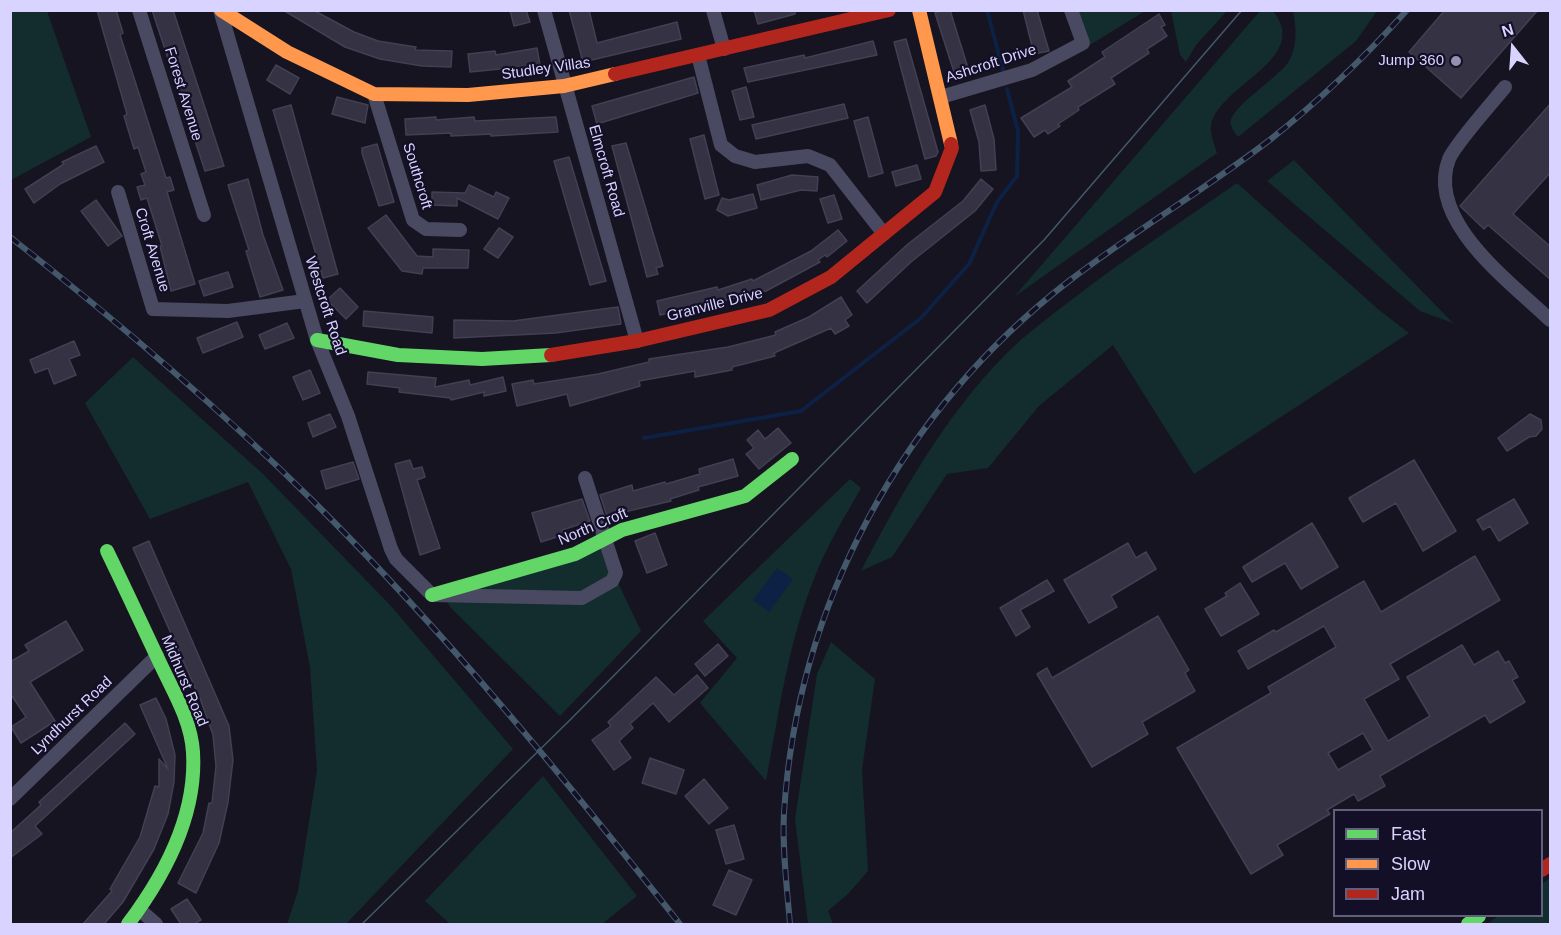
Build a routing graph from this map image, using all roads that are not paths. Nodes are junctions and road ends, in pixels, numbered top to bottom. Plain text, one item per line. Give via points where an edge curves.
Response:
1 (140, 10) edge
2 (220, 10) edge
3 (544, 10) edge
4 (713, 10) edge
5 (889, 10) edge
6 (919, 10) edge
7 (1071, 10) edge
8 (724, 49) junction
9 (698, 55) junction
10 (564, 86) junction
11 (1505, 87) dead end
12 (374, 94) junction
13 (941, 98) junction
14 (118, 192) dead end
15 (204, 215) dead end
16 (460, 230) dead end
17 (884, 234) junction
18 (305, 301) junction
19 (1551, 320) edge
20 (317, 340) junction
21 (637, 341) junction
22 (792, 459) dead end
23 (585, 478) dead end
24 (603, 537) junction
25 (107, 551) dead end
26 (432, 595) junction
27 (157, 656) junction
28 (10, 799) edge
29 (140, 910) junction
30 (128, 924) edge
31 (156, 924) edge

1 - 15 street, Forest Avenue
2 - 12 street, Studley Villas via 287,52
2 - 18 street, Westcroft Road
3 - 10 street, Elmcroft Road
4 - 8 street
5 - 8 street, Studley Villas
6 - 13 street, Granville Drive
7 - 13 street, Ashcroft Drive via 1083,43 1032,70
8 - 9 street, Studley Villas
9 - 10 street, Studley Villas
9 - 17 street via 721,145 735,156 755,162 808,156 830,165
10 - 12 street, Studley Villas via 468,95
10 - 21 street, Elmcroft Road
11 - 19 street via 1449,157 1444,176 1448,205 1472,244
12 - 16 street, Southcroft via 413,220 426,229
13 - 17 street, Granville Drive via 952,148 935,192
14 - 18 street, Croft Avenue via 153,309 228,311
17 - 21 street, Granville Drive via 831,277 769,310
18 - 20 street, Westcroft Road
20 - 21 street, Granville Drive via 398,355 482,358 557,355
20 - 26 street, Westcroft Road via 348,416 393,554
22 - 24 street, North Croft via 745,496
23 - 24 street
24 - 26 street, North Croft via 575,554
24 - 26 street via 615,578 582,598
25 - 27 street, Midhurst Road
27 - 28 street, Lyndhurst Road
27 - 29 street, Midhurst Road via 189,732 193,770 177,841
29 - 30 street, Midhurst Road
29 - 31 street

